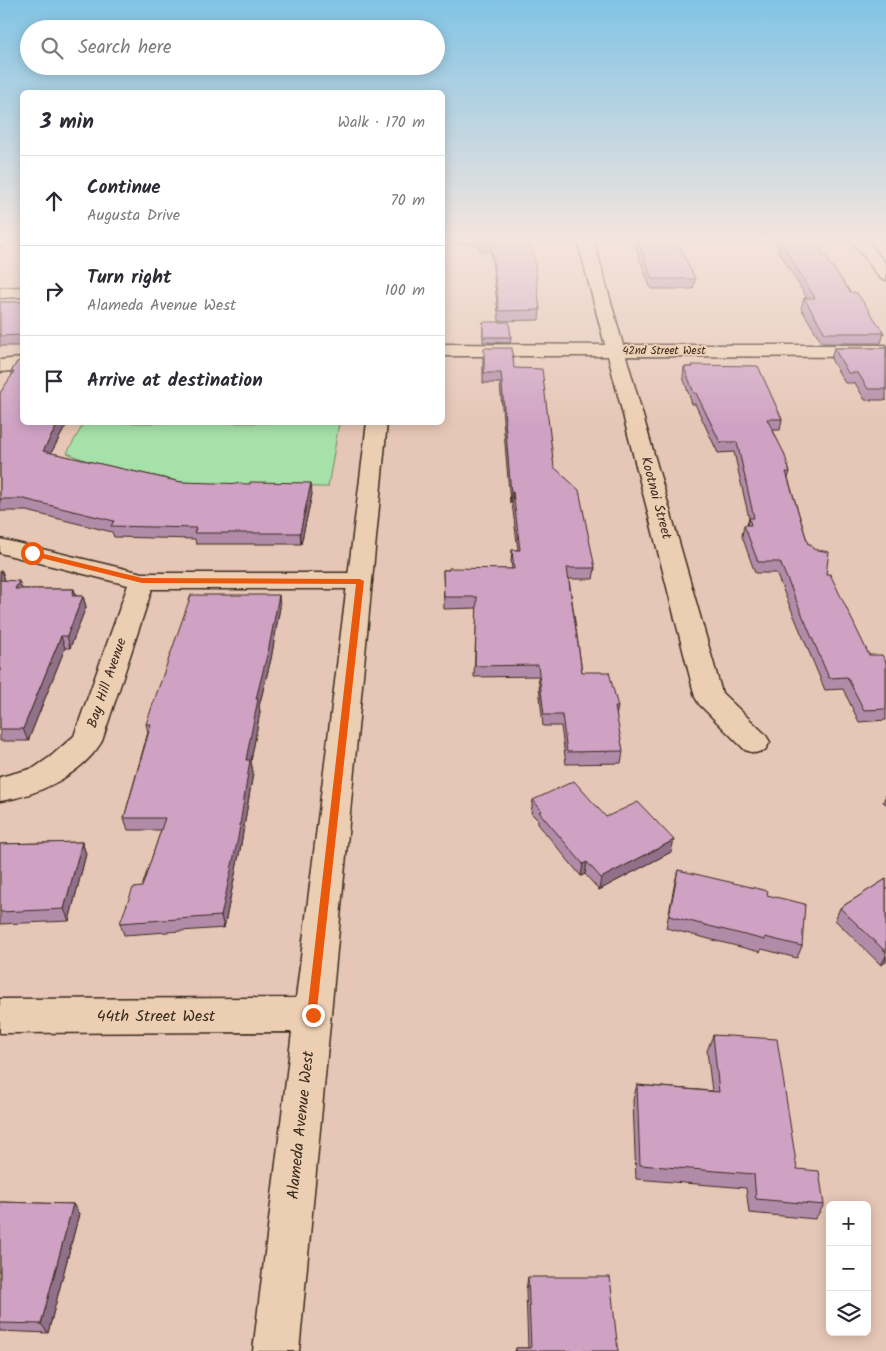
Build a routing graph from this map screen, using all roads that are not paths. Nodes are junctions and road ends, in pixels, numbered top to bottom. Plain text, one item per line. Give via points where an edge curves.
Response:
1 (603, 301) edge
2 (445, 350) edge
3 (886, 351) edge
4 (617, 352) junction
5 (20, 364) edge
6 (0, 366) edge
7 (377, 425) edge
8 (0, 546) edge
9 (142, 581) junction
10 (360, 581) junction
11 (755, 742) dead end
12 (12, 786) edge
13 (313, 1015) junction
14 (0, 1016) edge
15 (276, 1351) edge

1 - 4 street, Kootnai Street
2 - 4 street, 42nd Street West
3 - 4 street, 42nd Street West
4 - 11 street, Kootnai Street via 709,697
5 - 6 street
7 - 10 street, Alameda Avenue West
8 - 9 street
9 - 10 street
9 - 12 street, Bay Hill Avenue via 87,741 45,776
10 - 13 street, Alameda Avenue West
13 - 14 street, 44th Street West
13 - 15 street, Alameda Avenue West

